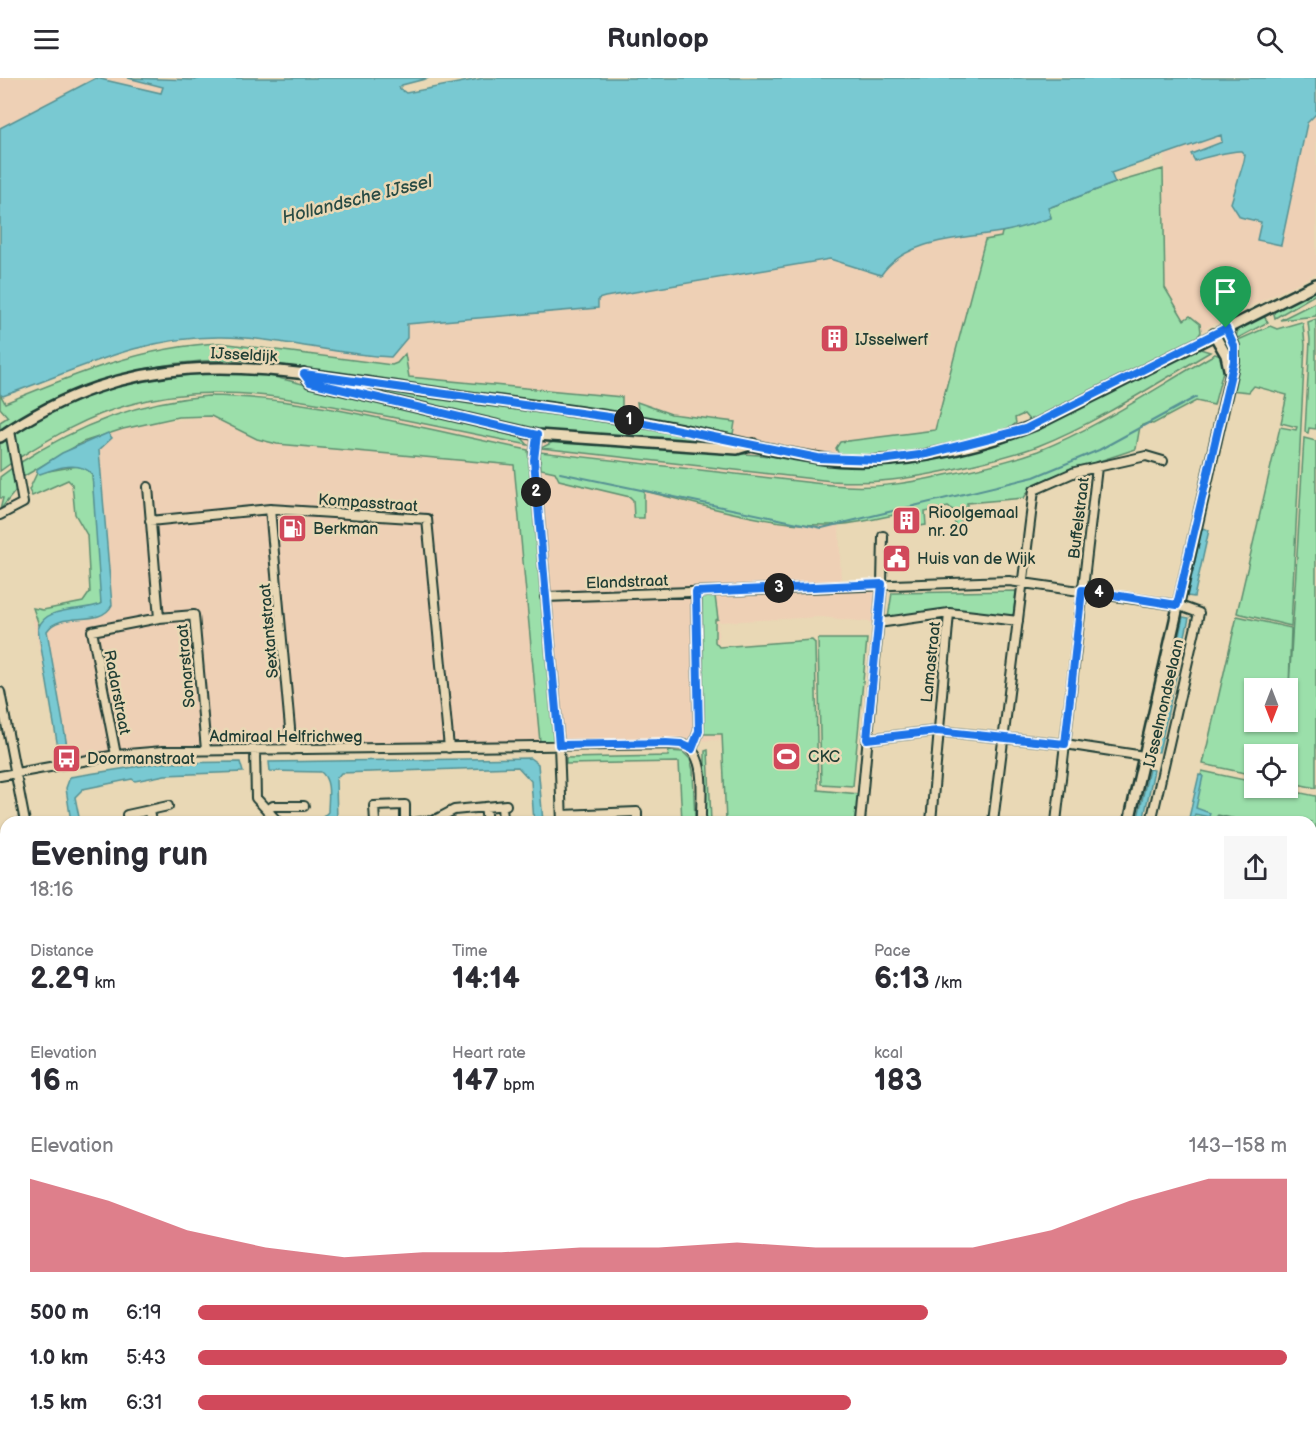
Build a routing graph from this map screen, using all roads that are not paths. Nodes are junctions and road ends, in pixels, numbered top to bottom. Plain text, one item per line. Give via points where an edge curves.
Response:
1 (1316, 284) edge
2 (1226, 328) junction
3 (1214, 334) junction
4 (304, 374) junction
5 (1230, 374) junction
6 (10, 431) junction
7 (537, 435) junction
8 (0, 437) edge
9 (753, 444) junction
10 (1163, 461) dead end
11 (1097, 467) junction
12 (148, 487) dead end
13 (270, 509) junction
14 (0, 515) edge
15 (150, 521) junction
16 (883, 536) dead end
17 (1021, 583) junction
18 (882, 584) junction
19 (1082, 590) junction
20 (696, 592) junction
21 (545, 597) junction
22 (1177, 605) junction
23 (949, 613) junction
24 (159, 618) junction
25 (1018, 621) junction
26 (878, 623) junction
27 (0, 692) edge
28 (937, 731) junction
29 (1003, 737) junction
30 (867, 739) junction
31 (1065, 744) junction
32 (559, 745) junction
33 (449, 748) junction
34 (692, 749) junction
35 (206, 750) junction
36 (255, 750) junction
37 (292, 750) junction
38 (117, 755) junction
39 (1144, 756) junction
40 (16, 773) junction
41 (0, 776) edge
42 (168, 806) dead end
43 (304, 806) dead end
44 (485, 807) junction
45 (267, 810) junction
46 (149, 811) junction
47 (24, 816) edge
48 (127, 816) edge
49 (150, 816) edge
50 (272, 816) edge
51 (375, 816) edge
52 (405, 816) edge
53 (443, 816) edge
54 (486, 816) edge
55 (503, 816) edge
56 (562, 816) edge
57 (587, 816) edge
58 (637, 816) edge
59 (700, 816) edge
60 (861, 816) edge
61 (931, 816) edge
62 (994, 816) edge
63 (1057, 816) edge
64 (1130, 816) edge
65 (1152, 816) edge

1 - 2 street, IJsseldijk
2 - 3 street, IJsseldijk
2 - 5 street, IJsselmondselaan via 1235,350
3 - 5 street via 1226,355
3 - 9 street, IJsseldijk via 1037,424 962,446 902,459 862,461 818,458
4 - 6 street, IJsseldijk via 238,367 179,368 118,381 70,398
4 - 7 street via 310,382
4 - 9 street, IJsseldijk via 630,420
5 - 22 street, IJsselmondselaan
6 - 8 street, IJsseldijk
6 - 14 street via 23,503
7 - 9 street via 737,449
7 - 21 street via 534,460
10 - 11 street via 1146,456
11 - 17 street via 1034,490
11 - 19 street, Buffelstraat
12 - 15 street
13 - 15 street, Kompasstraat
13 - 33 street, Kompasstraat via 427,519
13 - 37 street, Sextantstraat
15 - 24 street
16 - 18 street
17 - 18 street, Elandstraat
17 - 19 street, Elandstraat
17 - 25 street
18 - 20 street, Elandstraat
18 - 26 street
19 - 22 street, Elandstraat
19 - 31 street, Buffelstraat
20 - 21 street, Elandstraat
20 - 34 street via 699,731
21 - 32 street
22 - 39 street, IJsselmondselaan
22 - 65 street, IJsselmondselaan via 1199,613
23 - 25 street
23 - 26 street
23 - 28 street, Lamastraat
24 - 35 street, Sonarstraat via 194,615
24 - 38 street, Radarstraat via 92,631
25 - 29 street
26 - 30 street
27 - 40 street
28 - 29 street
28 - 30 street
28 - 61 street, Lamastraat
29 - 31 street
29 - 62 street
30 - 60 street
31 - 39 street
31 - 63 street, Buffelstraat
32 - 33 street, Admiraal Helfrichweg
32 - 34 street, Admiraal Helfrichweg via 666,743
32 - 56 street
33 - 37 street, Admiraal Helfrichweg
34 - 59 street via 699,762
35 - 36 street, Admiraal Helfrichweg
35 - 38 street, Admiraal Helfrichweg
36 - 37 street, Admiraal Helfrichweg
36 - 45 street via 256,796
38 - 40 street, Admiraal Helfrichweg
39 - 64 street, IJsselmondselaan
40 - 41 street
40 - 47 street
42 - 46 street
43 - 45 street via 273,806
44 - 53 street via 454,810
44 - 54 street
44 - 55 street via 504,805
45 - 50 street
46 - 48 street
46 - 49 street
51 - 52 street via 374,806 405,805
57 - 58 street via 637,812

